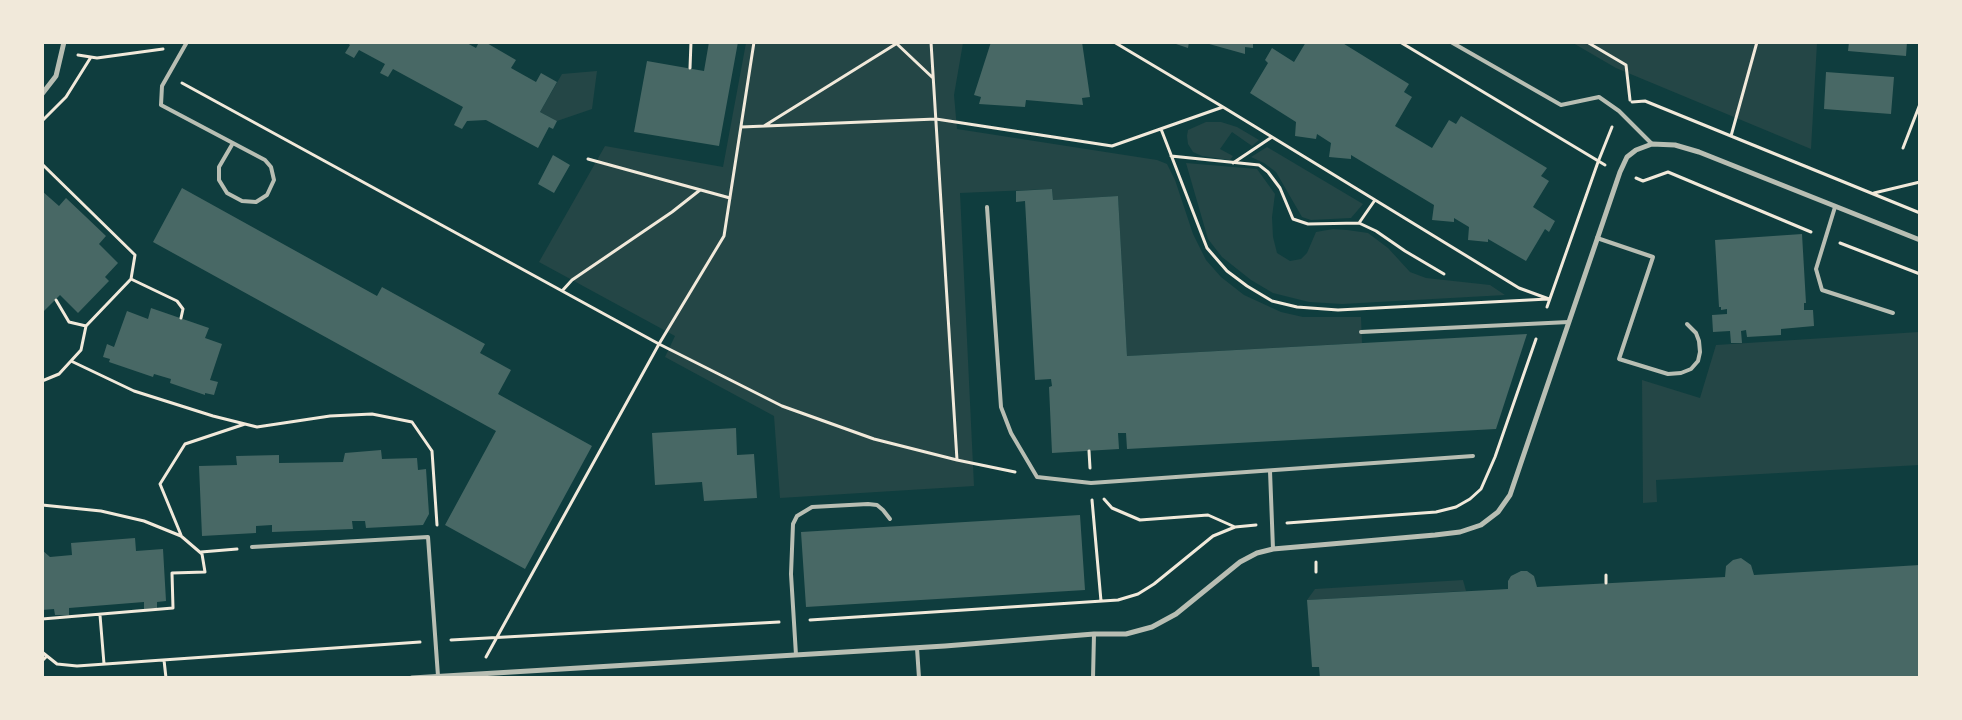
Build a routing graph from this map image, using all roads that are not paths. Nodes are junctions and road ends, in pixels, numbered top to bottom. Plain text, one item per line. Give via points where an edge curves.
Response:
1 (64, 42) edge
2 (187, 42) edge
3 (1451, 42) edge
4 (42, 94) edge
5 (233, 143) junction
6 (1652, 144) junction
7 (987, 207) dead end
8 (1836, 207) junction
9 (1597, 238) junction
10 (1920, 240) edge
11 (1893, 313) dead end
12 (1569, 322) junction
13 (1687, 324) dead end
14 (1361, 332) dead end
15 (1473, 456) dead end
16 (1270, 470) junction
17 (890, 519) dead end
18 (252, 548) dead end
19 (1273, 549) junction
20 (1094, 634) junction
21 (917, 648) junction
22 (796, 655) junction
23 (438, 676) junction
24 (412, 678) edge
25 (919, 678) edge
26 (1093, 678) edge

1 - 4 street via 56,76
2 - 5 lane via 162,86 161,105
3 - 6 lane via 1561,105 1599,97 1619,111
5 - 5 lane via 266,160 271,167 274,180 267,195 256,202 242,201 227,193 219,180 219,167
6 - 8 street via 1674,145 1699,152
6 - 9 street via 1627,157
7 - 16 lane via 1001,407 1011,433 1037,477 1091,483
8 - 10 street
8 - 11 lane via 1816,269 1822,290
9 - 12 street
9 - 13 lane via 1653,257 1619,359 1668,374 1691,369 1700,352 1696,333
12 - 14 lane
12 - 19 street via 1510,495 1498,512 1481,525 1460,532
15 - 16 lane
16 - 19 lane
17 - 22 lane via 877,505 868,504 812,507 797,516 793,524 792,550
18 - 23 lane via 428,537
19 - 20 street via 1240,562 1176,614 1152,627 1126,634
20 - 21 street
20 - 26 lane
21 - 22 street
21 - 25 lane
22 - 23 street
23 - 24 street

